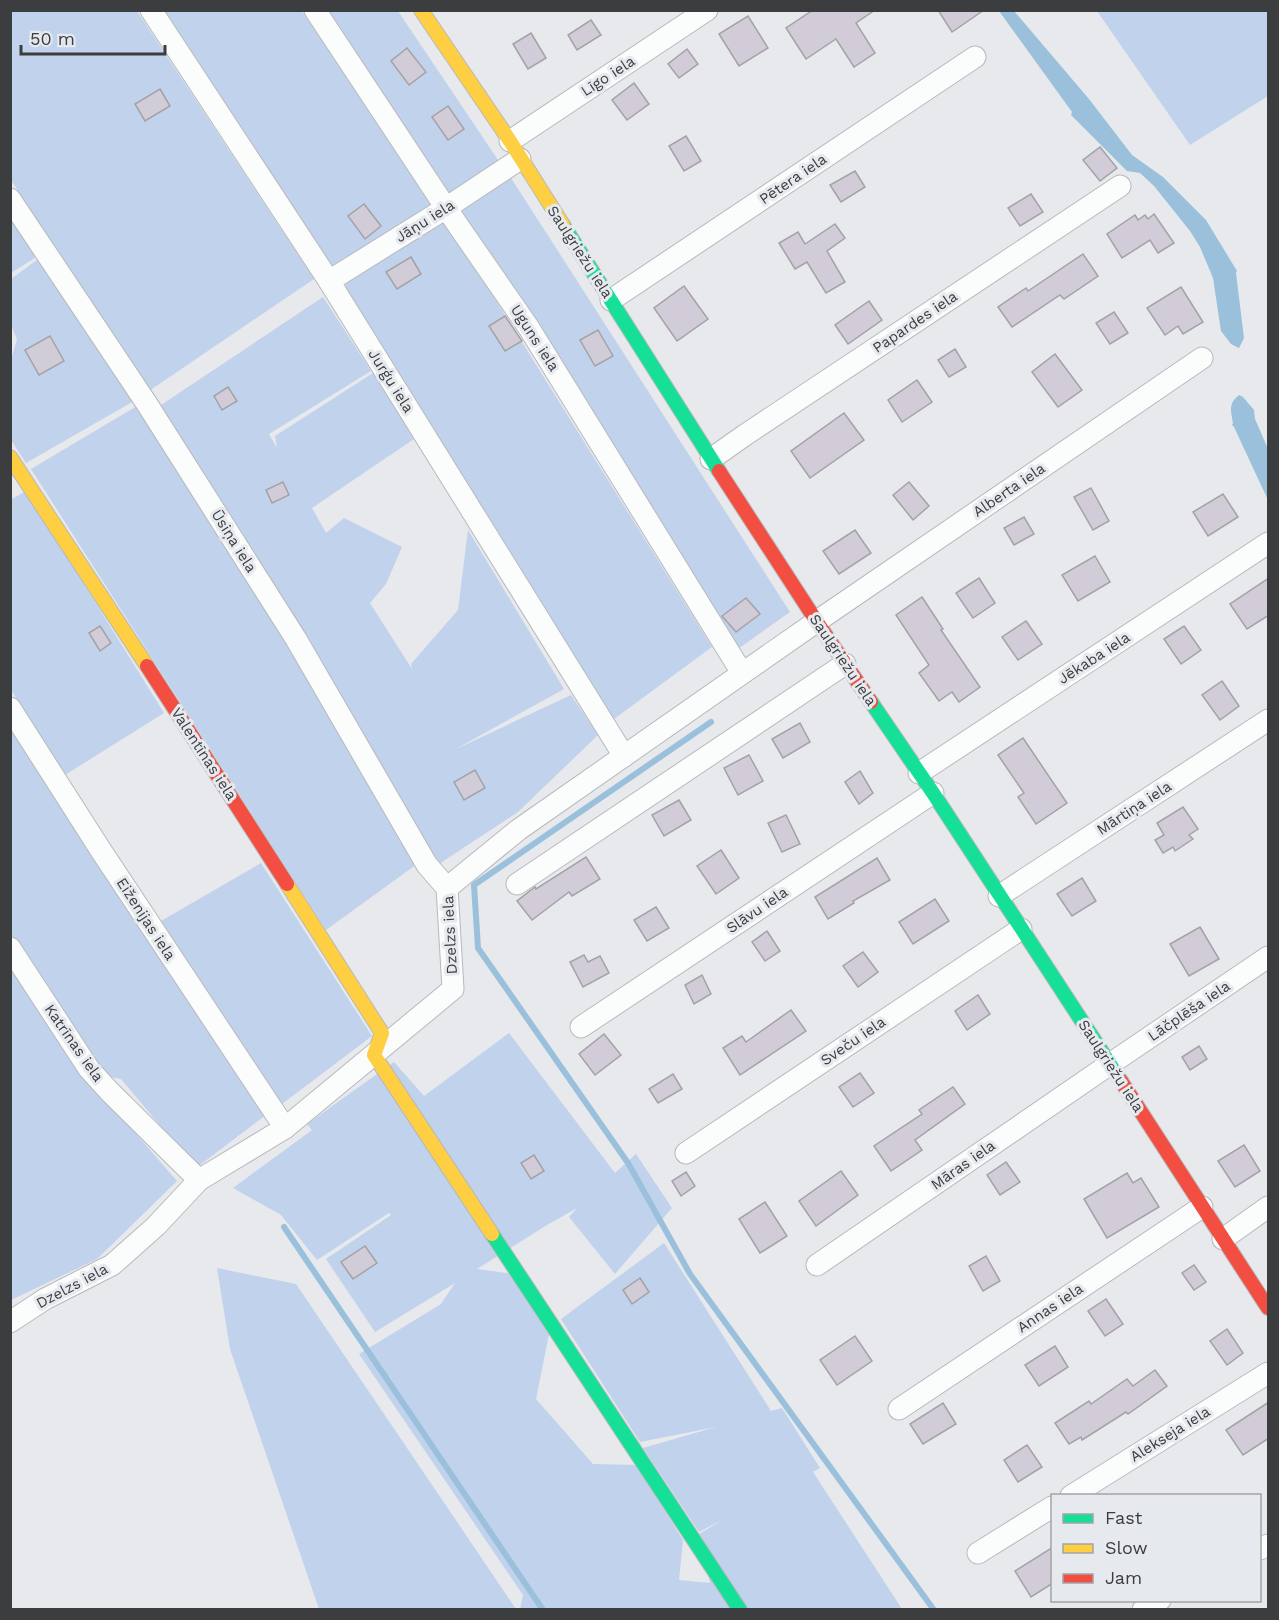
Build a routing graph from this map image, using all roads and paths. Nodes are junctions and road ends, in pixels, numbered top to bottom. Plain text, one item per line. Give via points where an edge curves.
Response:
1 (151, 10) edge
2 (315, 10) edge
3 (421, 10) edge
4 (707, 10) edge
5 (975, 57) dead end
6 (515, 150) junction
7 (1120, 186) dead end
8 (10, 199) edge
9 (446, 208) junction
10 (329, 281) junction
11 (611, 300) junction
12 (1202, 358) dead end
13 (10, 457) edge
14 (711, 459) junction
15 (1269, 543) edge
16 (817, 622) junction
17 (845, 664) junction
18 (742, 673) junction
19 (10, 708) edge
20 (1269, 720) edge
21 (624, 756) junction
22 (919, 773) junction
23 (933, 793) junction
24 (517, 884) dead end
25 (447, 888) junction
26 (999, 896) junction
27 (1021, 929) junction
28 (10, 948) edge
29 (1269, 957) edge
30 (580, 1027) dead end
31 (375, 1055) junction
32 (1110, 1064) junction
33 (285, 1128) junction
34 (686, 1153) dead end
35 (199, 1180) junction
36 (1202, 1207) junction
37 (1269, 1207) edge
38 (1223, 1239) junction
39 (817, 1265) dead end
40 (1269, 1308) edge
41 (10, 1322) edge
42 (1269, 1373) edge
43 (899, 1409) dead end
44 (1074, 1494) edge
45 (1051, 1508) edge
46 (978, 1553) dead end
47 (1157, 1602) edge
48 (740, 1610) edge
49 (1143, 1610) edge

1 - 10 street, Jurģu iela
2 - 9 street, Uguns iela
3 - 6 street, Saulgriežu iela
4 - 6 street, Līgo iela
5 - 11 street, Pētera iela
6 - 9 street, Jāņu iela
6 - 11 street, Saulgriežu iela
7 - 14 street, Papardes iela
8 - 25 street, Ūsiņa iela via 271,599 427,865
9 - 10 street, Jāņu iela
9 - 18 street, Uguns iela via 529,328
10 - 21 street, Jurģu iela
11 - 14 street, Saulgriežu iela
12 - 16 street, Alberta iela
13 - 31 street, Valentīnas iela via 209,760 382,1034
14 - 16 street, Saulgriežu iela
15 - 22 street, Jēkaba iela
16 - 17 street, Saulgriežu iela
16 - 18 street, Dzelzs iela
17 - 22 street, Saulgriežu iela
17 - 24 street
18 - 21 street, Dzelzs iela
19 - 33 street, Eiženijas iela
20 - 26 street, Mārtiņa iela
21 - 25 street, Dzelzs iela via 518,830
22 - 23 street, Saulgriežu iela
23 - 26 street, Saulgriežu iela
23 - 30 street, Slāvu iela
25 - 31 street, Dzelzs iela via 453,988
26 - 27 street, Saulgriežu iela
27 - 32 street, Saulgriežu iela
27 - 34 street, Sveču iela
28 - 35 street, Katrīnas iela via 89,1069
29 - 32 street, Lāčplēša iela
31 - 33 street, Dzelzs iela
31 - 48 street
32 - 36 street, Saulgriežu iela
32 - 39 street, Māras iela
33 - 35 street, Dzelzs iela
35 - 41 street, Dzelzs iela via 112,1265 45,1299
36 - 38 street, Saulgriežu iela
36 - 43 street, Annas iela
37 - 38 street
38 - 40 street, Saulgriežu iela
42 - 44 street, Alekseja iela
45 - 46 street
47 - 49 street

